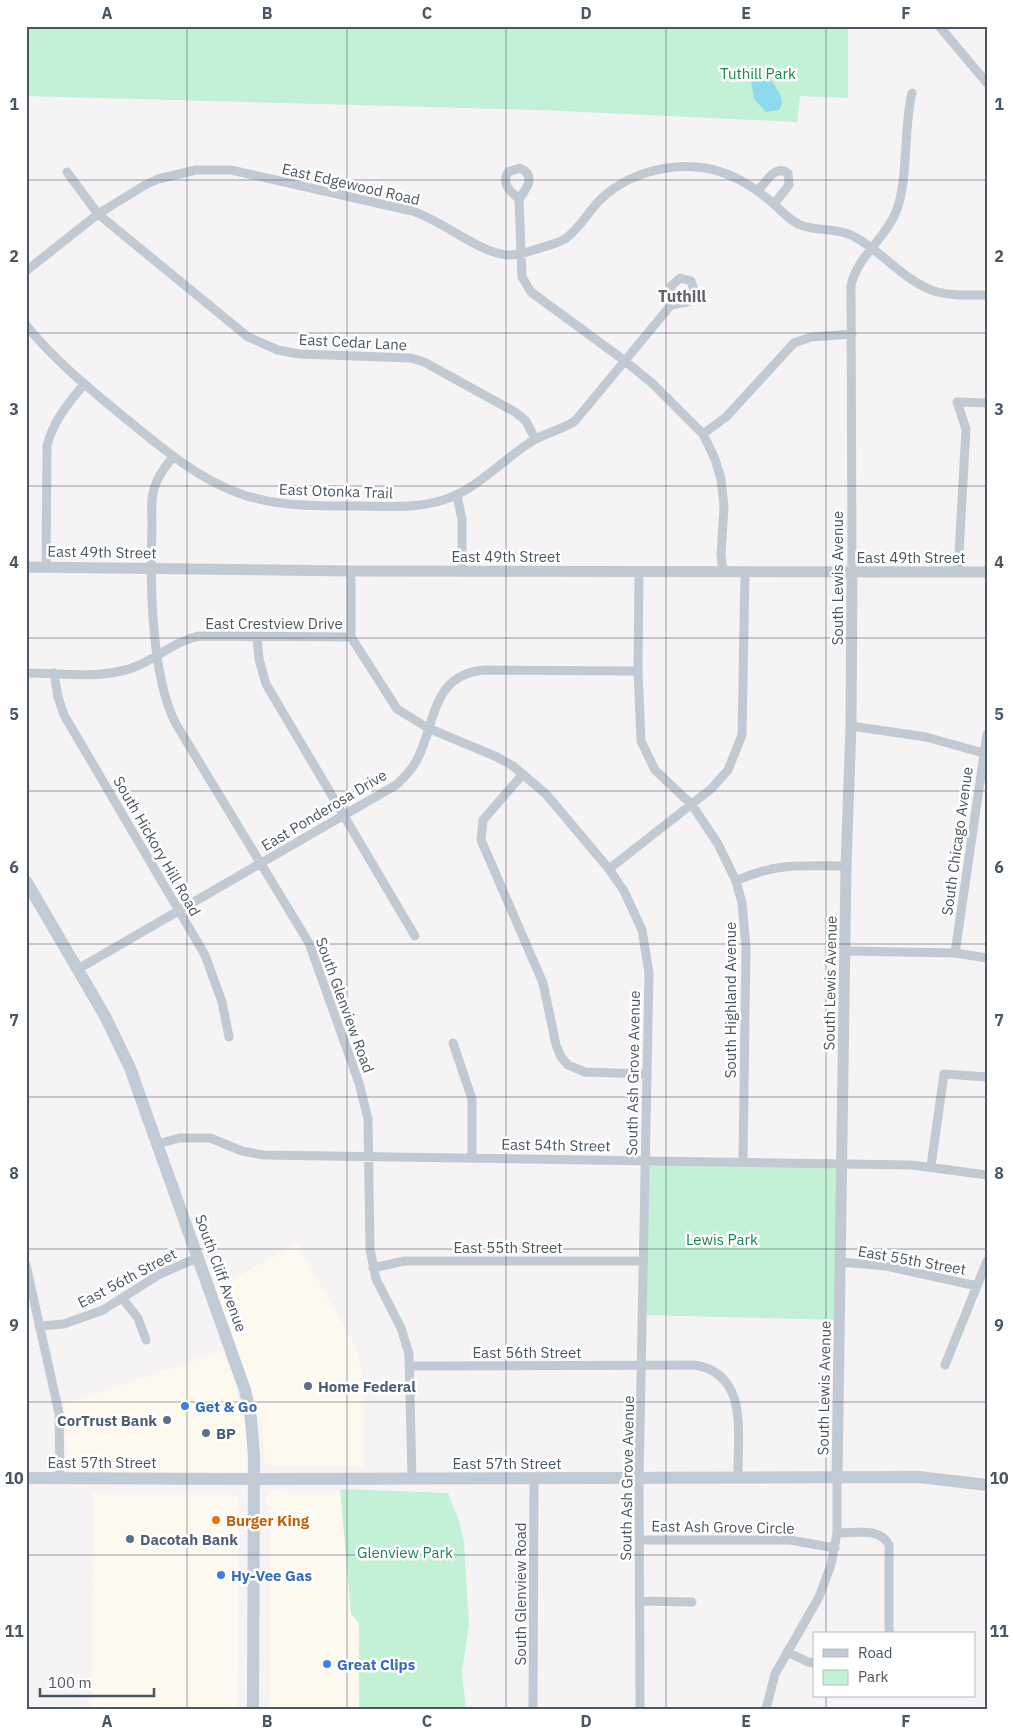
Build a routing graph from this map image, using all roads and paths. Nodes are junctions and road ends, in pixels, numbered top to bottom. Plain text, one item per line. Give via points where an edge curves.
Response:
1 (939, 26) edge
2 (987, 83) edge
3 (912, 93) dead end
4 (67, 172) dead end
5 (758, 191) junction
6 (519, 200) dead end
7 (774, 204) junction
8 (98, 214) junction
9 (873, 248) junction
10 (522, 254) junction
11 (26, 271) edge
12 (987, 295) edge
13 (671, 305) dead end
14 (26, 325) edge
15 (852, 334) junction
16 (625, 360) junction
17 (84, 384) junction
18 (987, 403) edge
19 (703, 434) junction
20 (535, 439) junction
21 (173, 457) junction
22 (457, 495) junction
23 (26, 567) edge
24 (46, 567) junction
25 (150, 568) junction
26 (462, 570) junction
27 (352, 571) junction
28 (639, 571) junction
29 (723, 571) junction
30 (958, 571) junction
31 (745, 572) junction
32 (852, 572) junction
33 (987, 572) edge
34 (257, 637) junction
35 (351, 637) junction
36 (158, 655) junction
37 (638, 671) junction
38 (26, 673) edge
39 (54, 673) junction
40 (851, 726) junction
41 (428, 728) junction
42 (987, 734) edge
43 (985, 753) edge
44 (523, 774) junction
45 (692, 805) junction
46 (345, 814) junction
47 (261, 863) junction
48 (846, 866) junction
49 (609, 869) junction
50 (26, 881) edge
51 (736, 881) junction
52 (179, 912) junction
53 (415, 936) dead end
54 (845, 951) junction
55 (955, 952) junction
56 (987, 958) edge
57 (78, 969) junction
58 (229, 1037) dead end
59 (453, 1043) dead end
60 (646, 1074) junction
61 (987, 1078) edge
62 (158, 1144) junction
63 (369, 1156) junction
64 (472, 1156) junction
65 (644, 1160) junction
66 (743, 1162) junction
67 (842, 1164) junction
68 (931, 1166) junction
69 (987, 1175) edge
70 (197, 1258) junction
71 (644, 1261) junction
72 (987, 1261) edge
73 (841, 1262) junction
74 (26, 1265) edge
75 (373, 1268) junction
76 (977, 1286) junction
77 (122, 1298) junction
78 (39, 1326) junction
79 (146, 1340) dead end
80 (642, 1365) junction
81 (411, 1366) junction
82 (946, 1366) dead end
83 (26, 1478) edge
84 (60, 1478) junction
85 (534, 1478) junction
86 (738, 1478) junction
87 (837, 1478) junction
88 (254, 1479) junction
89 (412, 1479) junction
90 (639, 1479) junction
91 (987, 1485) edge
92 (837, 1532) junction
93 (640, 1540) junction
94 (836, 1548) junction
95 (640, 1601) junction
96 (692, 1602) dead end
97 (889, 1632) edge
98 (787, 1652) junction
99 (813, 1663) edge
100 (253, 1709) edge
101 (533, 1709) edge
102 (640, 1709) edge
103 (766, 1709) edge

1 - 2 street
3 - 9 street, South Lewis Avenue via 907,113 899,201 893,219
4 - 8 street, East Cedar Lane
5 - 7 street, East Edgewood Road
5 - 7 street via 776,171 788,173 789,185
5 - 10 street, East Edgewood Road via 731,175 706,168 662,168 639,175 616,188 598,202 564,240
6 - 10 street
7 - 9 street, East Edgewood Road via 799,224 852,235
8 - 10 street, East Edgewood Road via 158,179 196,170 231,170 412,211 438,221 497,253
8 - 11 street, East Edgewood Road
8 - 20 street, East Cedar Lane via 260,343 299,354 412,358 424,362 515,412 526,421
9 - 12 street, East Edgewood Road via 915,281 934,291
9 - 15 street, South Lewis Avenue via 852,280
10 - 16 street via 522,277 531,292
13 - 16 street, East Otonka Trail
14 - 17 street, East Otonka Trail via 47,351
15 - 19 street via 811,337 794,343 726,416
15 - 32 street, South Lewis Avenue
16 - 19 street
16 - 20 street, East Otonka Trail via 574,420 564,428
17 - 21 street, East Otonka Trail
17 - 24 street via 54,424 47,446
18 - 30 street via 958,402 966,429
19 - 29 street via 721,478
20 - 22 street, East Otonka Trail
21 - 22 street, East Otonka Trail via 217,485 242,495 283,504 401,507 428,504
21 - 25 street, South Glenview Road via 158,478 153,494
22 - 26 street via 462,520
23 - 24 street, East 49th Street
24 - 25 street, East 49th Street
25 - 27 street, East 49th Street
25 - 36 street, South Glenview Road
26 - 27 street, East 49th Street
26 - 28 street, East 49th Street
27 - 35 street
28 - 29 street, East 49th Street
28 - 37 street, South Highland Avenue
29 - 31 street, East 49th Street
30 - 32 street, East 49th Street
30 - 33 street, East 49th Street
31 - 32 street, East 49th Street
31 - 45 street via 742,735 728,770
32 - 40 street, South Lewis Avenue
34 - 35 street, East Crestview Drive
34 - 36 street, East Crestview Drive via 199,636 180,641
34 - 46 street via 258,659 266,684
35 - 41 street, South Ash Grove Avenue via 398,708
36 - 39 street, East Crestview Drive via 121,672
36 - 47 street, South Glenview Road via 164,692 172,715
37 - 41 street, East Ponderosa Drive via 485,670 468,673 444,690
37 - 45 street, South Highland Avenue via 639,731 644,752 659,775
38 - 39 street, East Crestview Drive
39 - 52 street, South Hickory Hill Road via 64,715
40 - 43 street via 926,737
40 - 48 street, South Lewis Avenue
41 - 44 street, South Ash Grove Avenue via 475,746
41 - 46 street, East Ponderosa Drive via 418,758 403,778
42 - 43 street, South Chicago Avenue
43 - 55 street, South Chicago Avenue
44 - 49 street, South Ash Grove Avenue via 553,802
44 - 60 street via 483,820 481,840 543,983 556,1045 568,1065 585,1072
45 - 49 street
45 - 51 street, South Highland Avenue via 718,844
46 - 47 street, East Ponderosa Drive
46 - 53 street
47 - 52 street, East Ponderosa Drive
47 - 63 street, South Glenview Road via 309,943 359,1083 368,1119
48 - 51 street via 777,866
48 - 54 street, South Lewis Avenue
49 - 60 street, South Ash Grove Avenue via 632,905 646,946 649,973
50 - 57 main road, South Cliff Avenue
51 - 66 street, South Highland Avenue via 745,926
52 - 57 street, East Ponderosa Drive
52 - 58 street, South Hickory Hill Road via 205,955 222,1002
54 - 55 street
54 - 67 street, South Lewis Avenue
55 - 56 street
57 - 62 main road, South Cliff Avenue via 130,1068
59 - 64 street via 472,1099
60 - 65 street, South Ash Grove Avenue
61 - 68 street via 944,1074
62 - 63 street, East 54th Street via 195,1137 210,1138 242,1151 263,1155
62 - 70 main road, South Cliff Avenue
63 - 64 street, East 54th Street
63 - 75 street, South Glenview Road
64 - 65 street, East 54th Street
65 - 66 street, East 54th Street
65 - 71 street, South Ash Grove Avenue
66 - 67 street, East 54th Street
67 - 68 street, East 54th Street
67 - 73 street, South Lewis Avenue
68 - 69 street, East 54th Street
70 - 77 street, East 56th Street via 160,1274
70 - 88 main road, South Cliff Avenue via 245,1390 252,1430
71 - 75 street, East 55th Street via 404,1260
71 - 80 street, South Ash Grove Avenue
72 - 76 street
73 - 76 street, East 55th Street via 886,1266
73 - 87 street, South Lewis Avenue
74 - 78 street
75 - 81 street, South Glenview Road via 402,1328
76 - 82 street
77 - 78 street, East 56th Street via 81,1319
77 - 79 street via 138,1318
78 - 84 street via 59,1413
80 - 81 street, East 56th Street
80 - 86 street, East 56th Street via 695,1365 714,1370 724,1378 736,1400
80 - 90 street, South Ash Grove Avenue
81 - 89 street, South Glenview Road
83 - 84 main road, East 57th Street
84 - 88 main road, East 57th Street
85 - 89 main road, East 57th Street
85 - 90 main road, East 57th Street
85 - 101 street, South Glenview Road
86 - 87 main road, East 57th Street
86 - 90 main road, East 57th Street
87 - 91 main road, East 57th Street via 920,1477
87 - 92 street, South Lewis Avenue
88 - 89 main road, East 57th Street
88 - 100 main road, South Cliff Avenue
90 - 93 street, South Ash Grove Avenue
92 - 94 street, South Lewis Avenue
92 - 97 street via 884,1535 889,1545
93 - 94 street, East Ash Grove Circle via 790,1540
93 - 95 street, South Ash Grove Avenue
94 - 98 street, South Lewis Avenue via 819,1597
95 - 96 street
95 - 102 street, South Ash Grove Avenue
98 - 99 street
98 - 103 street, South Lewis Avenue via 775,1674

